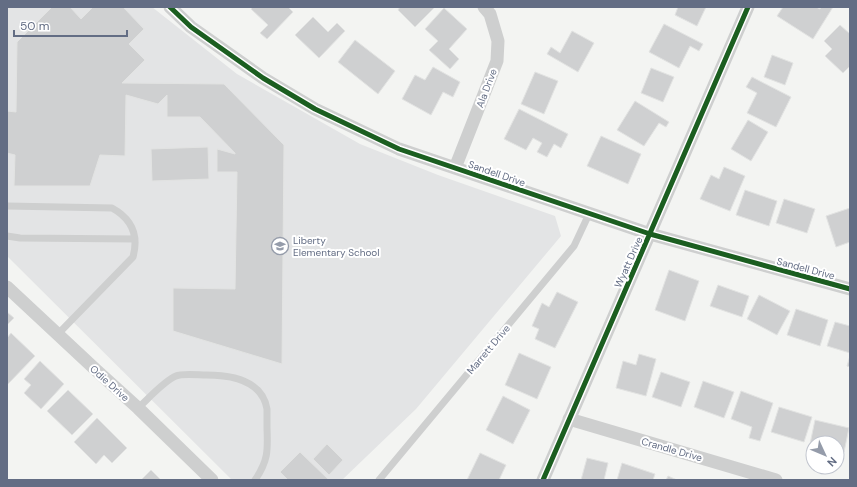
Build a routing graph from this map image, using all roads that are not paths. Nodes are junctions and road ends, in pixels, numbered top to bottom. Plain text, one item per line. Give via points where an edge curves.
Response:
1 (170, 7) edge
2 (484, 7) edge
3 (748, 7) edge
4 (455, 168) junction
5 (7, 206) edge
6 (589, 214) junction
7 (650, 234) junction
8 (7, 236) edge
9 (135, 240) junction
10 (7, 287) edge
11 (850, 289) edge
12 (58, 334) junction
13 (138, 408) junction
14 (569, 419) junction
15 (212, 480) edge
16 (255, 480) edge
17 (379, 480) edge
18 (543, 480) edge
19 (776, 480) edge

1 - 4 street, Sandell Drive via 191,27 263,78 315,109 399,149
2 - 4 street, Ala Drive via 490,14 498,41 497,61
3 - 7 street, Wyatt Drive
4 - 6 street, Sandell Drive
5 - 9 lane via 112,208 122,213 129,222
6 - 7 street, Sandell Drive
6 - 17 lane, Marrett Drive via 574,246
7 - 11 street, Sandell Drive
7 - 14 street, Wyatt Drive
8 - 9 lane
9 - 12 lane via 133,257
10 - 12 street, Odie Drive
12 - 13 street, Odie Drive
13 - 15 street, Odie Drive
13 - 16 lane via 176,376 223,375 235,377 253,386 258,390 266,409 268,448 263,468
14 - 18 street, Wyatt Drive
14 - 19 street, Crandle Drive

